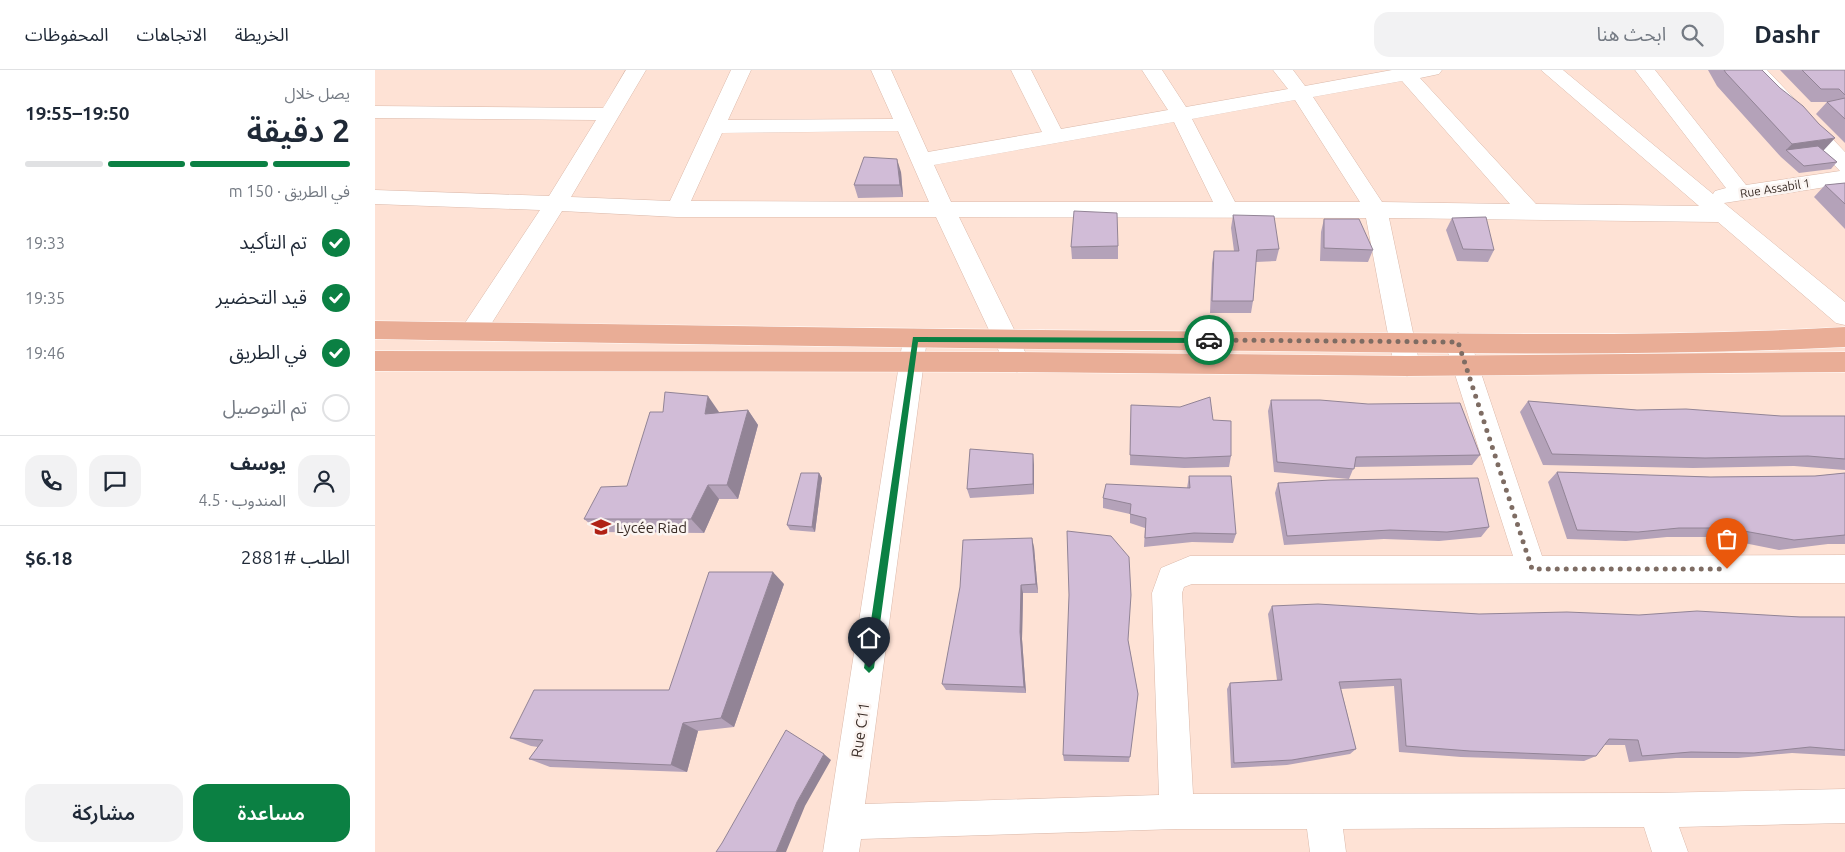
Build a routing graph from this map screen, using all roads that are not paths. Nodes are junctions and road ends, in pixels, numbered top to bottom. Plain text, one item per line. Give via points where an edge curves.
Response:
1 (636, 70) edge
2 (741, 70) edge
3 (881, 70) edge
4 (1021, 70) edge
5 (1152, 70) edge
6 (1283, 70) edge
7 (1432, 70) edge
8 (1551, 70) edge
9 (1645, 70) edge
10 (1756, 70) edge
11 (1404, 72) edge
12 (1301, 94) junction
13 (375, 112) edge
14 (610, 114) junction
15 (1180, 114) junction
16 (906, 125) junction
17 (715, 127) junction
18 (1055, 136) junction
19 (922, 160) junction
20 (1845, 165) edge
21 (1845, 177) edge
22 (1741, 193) junction
23 (375, 197) edge
24 (556, 203) junction
25 (1713, 206) junction
26 (677, 209) junction
27 (944, 210) junction
28 (1228, 210) junction
29 (1376, 210) junction
30 (1529, 210) junction
31 (1845, 316) edge
32 (375, 330) edge
33 (474, 330) junction
34 (1845, 337) edge
35 (1005, 339) junction
36 (1401, 342) junction
37 (914, 351) junction
38 (1462, 354) junction
39 (375, 361) edge
40 (1017, 362) junction
41 (1845, 362) edge
42 (1407, 366) junction
43 (1532, 569) junction
44 (1845, 569) edge
45 (1845, 806) edge
46 (1655, 810) junction
47 (1177, 812) junction
48 (1323, 812) junction
49 (844, 837) edge
50 (1329, 852) edge
51 (1670, 852) edge

1 - 14 street
2 - 17 street
3 - 16 street
4 - 18 street
5 - 15 street
6 - 12 street
7 - 11 street
8 - 25 street
9 - 22 street
10 - 20 street
11 - 12 street
11 - 30 street
12 - 15 street
12 - 29 street
13 - 14 street
14 - 24 street
15 - 18 street
15 - 28 street
16 - 17 street
16 - 19 street
17 - 26 street
18 - 19 street
19 - 27 street
21 - 22 street, Rue Assabil 1
22 - 25 street, Rue Assabil 1
23 - 24 street, Rue Assabil 1
24 - 26 street, Rue Assabil 1
24 - 33 street
25 - 30 street, Rue Assabil 1
25 - 31 street
26 - 27 street, Rue Assabil 1
27 - 28 street, Rue Assabil 1
27 - 35 street
28 - 29 street, Rue Assabil 1
29 - 30 street, Rue Assabil 1
29 - 36 street
32 - 33 main road
33 - 37 main road
34 - 38 main road
35 - 36 main road
35 - 37 main road
35 - 40 street
36 - 38 main road
36 - 42 street
37 - 39 main road
37 - 40 main road
37 - 49 street, Rue C11
38 - 41 main road
38 - 42 main road
38 - 43 street
40 - 42 main road
43 - 44 street
43 - 47 street via 1190,570 1172,578 1167,593
45 - 46 street
46 - 48 street
46 - 51 street
47 - 48 street
47 - 49 street
48 - 50 street

